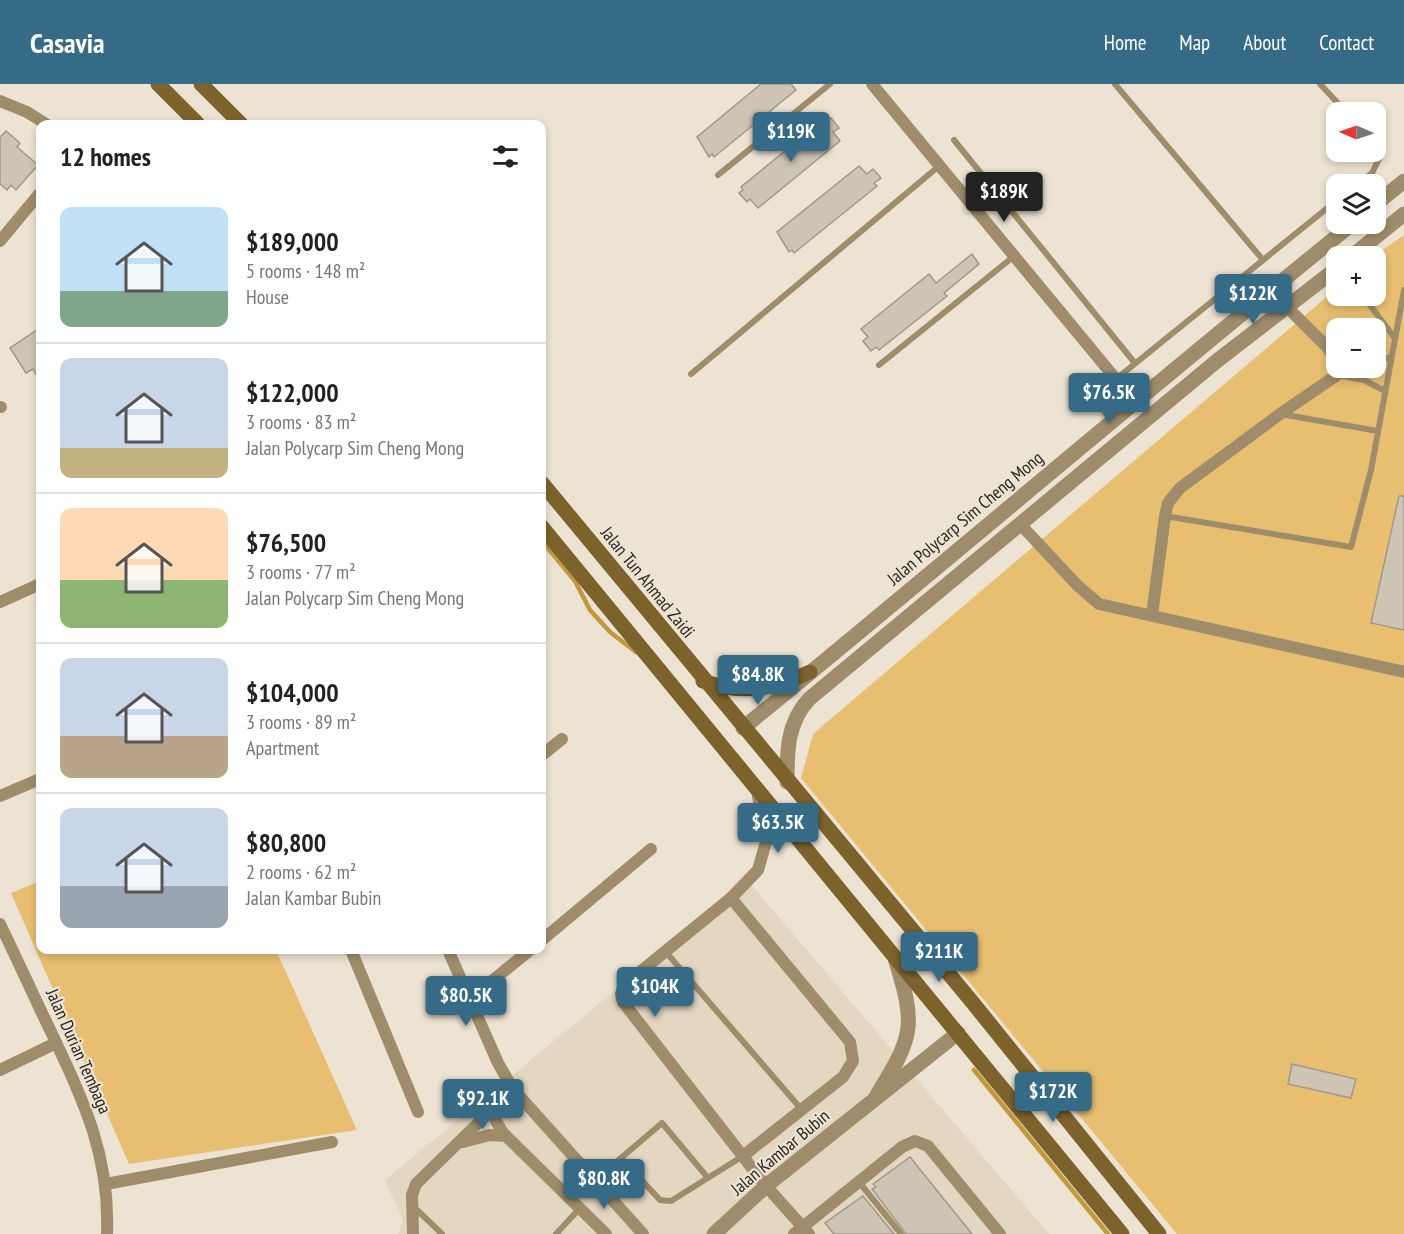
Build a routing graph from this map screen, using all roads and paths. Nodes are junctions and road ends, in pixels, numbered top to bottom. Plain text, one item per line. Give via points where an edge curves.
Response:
1 (158, 84) edge
2 (201, 84) edge
3 (830, 84) edge
4 (872, 84) edge
5 (1115, 84) edge
6 (1320, 84) edge
7 (0, 101) edge
8 (1337, 102) edge
9 (40, 120) edge
10 (194, 120) edge
11 (237, 120) edge
12 (954, 140) dead end
13 (939, 166) junction
14 (718, 175) dead end
15 (1404, 181) edge
16 (998, 194) junction
17 (1386, 196) edge
18 (36, 198) edge
19 (1326, 209) edge
20 (976, 211) junction
21 (1404, 214) edge
22 (1340, 234) edge
23 (0, 242) edge
24 (1364, 246) edge
25 (1013, 257) junction
26 (1263, 260) junction
27 (1326, 277) edge
28 (1404, 290) edge
29 (1371, 306) edge
30 (1288, 308) junction
31 (1394, 337) junction
32 (1326, 346) edge
33 (1391, 357) junction
34 (1386, 359) edge
35 (1218, 360) junction
36 (1134, 362) junction
37 (879, 365) dead end
38 (691, 374) dead end
39 (1329, 378) edge
40 (1358, 378) edge
41 (1116, 379) junction
42 (1385, 391) junction
43 (1134, 401) junction
44 (1280, 414) junction
45 (1378, 431) junction
46 (1104, 454) junction
47 (546, 488) edge
48 (1165, 516) junction
49 (1021, 525) junction
50 (546, 532) edge
51 (942, 565) junction
52 (36, 586) edge
53 (0, 603) edge
54 (1152, 615) junction
55 (810, 672) junction
56 (1404, 672) edge
57 (703, 681) junction
58 (743, 728) junction
59 (562, 739) dead end
60 (546, 752) edge
61 (36, 781) edge
62 (787, 782) junction
63 (757, 790) junction
64 (0, 796) edge
65 (651, 849) dead end
66 (731, 898) junction
67 (0, 924) edge
68 (546, 937) edge
69 (665, 951) junction
70 (353, 954) edge
71 (450, 954) edge
72 (525, 954) edge
73 (894, 955) junction
74 (470, 999) junction
75 (958, 1033) junction
76 (56, 1044) junction
77 (0, 1070) edge
78 (513, 1089) junction
79 (872, 1102) junction
80 (493, 1108) junction
81 (803, 1111) junction
82 (418, 1112) dead end
83 (506, 1136) junction
84 (332, 1142) dead end
85 (459, 1143) junction
86 (743, 1156) junction
87 (621, 1158) junction
88 (708, 1178) junction
89 (595, 1181) junction
90 (859, 1182) junction
91 (106, 1184) junction
92 (766, 1186) junction
93 (414, 1207) junction
94 (580, 1207) junction
95 (802, 1232) edge
96 (107, 1234) edge
97 (413, 1234) edge
98 (442, 1234) edge
99 (556, 1234) edge
100 (606, 1234) edge
101 (643, 1234) edge
102 (714, 1234) edge
103 (901, 1234) edge
104 (1000, 1234) edge
105 (1122, 1234) edge
106 (1159, 1234) edge

1 - 10 main road
2 - 11 main road
3 - 14 lane
4 - 13 street
5 - 26 lane
6 - 8 lane
7 - 9 street
12 - 16 lane
13 - 20 street
13 - 38 lane
15 - 17 street
16 - 20 lane
16 - 36 lane
18 - 23 street
19 - 26 lane
20 - 25 street
21 - 24 street
22 - 43 street, Jalan Polycarp Sim Cheng Mong
25 - 37 lane
25 - 41 street
26 - 36 lane
27 - 30 street
28 - 31 lane
29 - 31 lane
30 - 32 street
30 - 35 street
31 - 33 lane
33 - 34 lane
33 - 42 lane
35 - 43 street via 1210,362 1160,402
35 - 46 street
36 - 41 lane
39 - 44 street
40 - 42 lane
41 - 43 street
42 - 45 lane
43 - 46 street via 1129,426
43 - 51 street, Jalan Polycarp Sim Cheng Mong
44 - 45 lane
44 - 48 street via 1180,488 1168,503
45 - 48 lane via 1351,547
46 - 49 street
47 - 57 main road, Jalan Tun Ahmad Zaidi
48 - 54 street
49 - 51 street via 992,535
49 - 54 street via 1077,585 1100,603
49 - 62 street via 802,707 787,745
50 - 63 main road
51 - 55 street, Jalan Polycarp Sim Cheng Mong
52 - 53 street
54 - 56 street
55 - 57 main road via 782,685 755,689 734,689
55 - 58 street, Jalan Polycarp Sim Cheng Mong
57 - 58 main road, Jalan Tun Ahmad Zaidi
58 - 62 main road, Jalan Tun Ahmad Zaidi
59 - 60 street
61 - 64 street
62 - 106 main road, Jalan Tun Ahmad Zaidi
63 - 66 street via 766,842 758,870
63 - 73 main road
65 - 68 street
66 - 69 street
66 - 81 street via 850,1042 853,1060 843,1077
67 - 76 street, Jalan Durian Tembaga
69 - 81 lane
69 - 86 street via 624,986 623,1002
70 - 82 street
71 - 74 street
72 - 74 street
73 - 75 main road
73 - 79 street via 909,1015 908,1034 896,1065
74 - 78 street
75 - 79 street, Jalan Kambar Bubin
75 - 105 main road
76 - 77 street
76 - 91 street, Jalan Durian Tembaga via 96,1133
78 - 80 street
78 - 89 street
79 - 92 street, Jalan Kambar Bubin
80 - 83 street
80 - 85 street
81 - 86 street
83 - 85 street via 482,1136
83 - 94 street
84 - 91 street
85 - 93 street via 416,1184
86 - 88 lane
86 - 92 street
87 - 88 lane via 660,1200 671,1201
87 - 88 lane via 662,1123
87 - 89 lane
89 - 101 street
90 - 95 street
90 - 103 lane
90 - 104 street via 915,1141 928,1146
91 - 96 street, Jalan Durian Tembaga
92 - 95 street
92 - 102 street, Jalan Kambar Bubin
93 - 97 street
93 - 98 lane
94 - 99 lane
94 - 100 street

